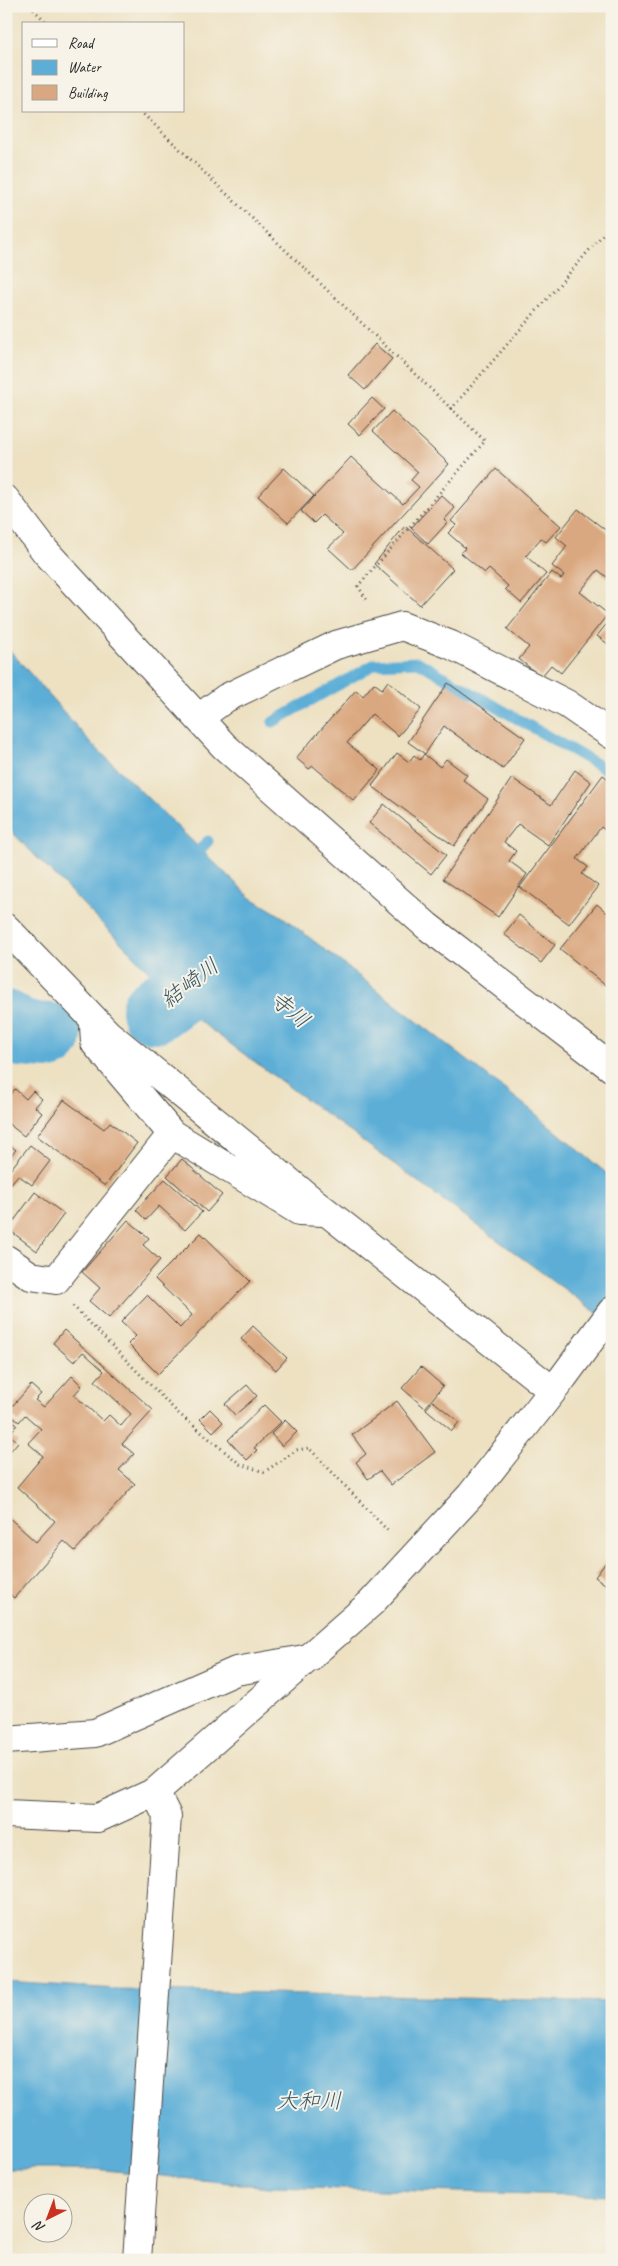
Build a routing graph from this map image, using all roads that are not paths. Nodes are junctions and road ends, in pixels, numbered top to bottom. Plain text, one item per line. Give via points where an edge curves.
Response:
1 (6, 500) edge
2 (200, 717) junction
3 (612, 735) edge
4 (6, 928) edge
5 (94, 1020) junction
6 (612, 1068) edge
7 (172, 1134) junction
8 (327, 1212) junction
9 (6, 1259) edge
10 (612, 1310) edge
11 (557, 1384) junction
12 (310, 1658) junction
13 (6, 1740) edge
14 (155, 1792) junction
15 (6, 1814) edge
16 (137, 2260) edge

1 - 2 street via 46,551
2 - 3 street via 226,698 336,646 402,626 451,645 567,704
2 - 6 street via 224,746 427,926
4 - 5 street
5 - 7 street via 95,1043
5 - 8 street
7 - 8 street via 299,1211
7 - 9 street via 56,1280 31,1276
8 - 11 street
10 - 11 street
11 - 12 street via 471,1495 371,1603
12 - 13 street via 236,1671 95,1733
12 - 14 street
14 - 15 street via 98,1818
14 - 16 street via 167,1816

